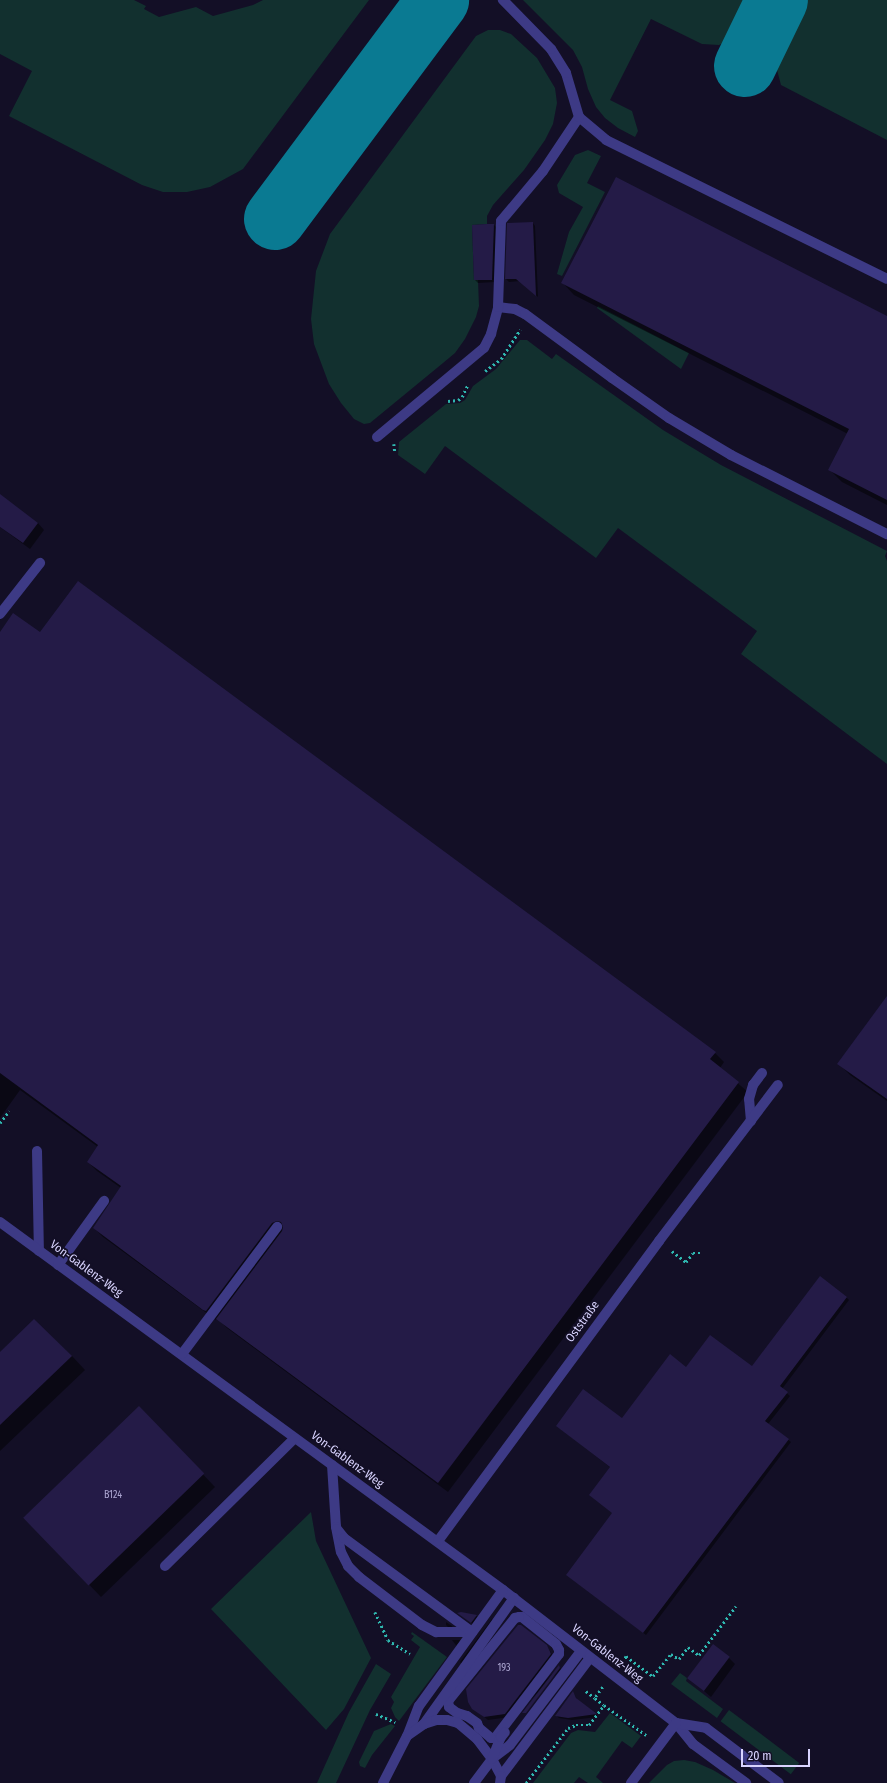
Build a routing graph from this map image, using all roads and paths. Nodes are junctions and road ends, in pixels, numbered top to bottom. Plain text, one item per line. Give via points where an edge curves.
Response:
1 (503, 0) edge
2 (580, 118) junction
3 (887, 279) edge
4 (498, 307) junction
5 (376, 437) dead end
6 (887, 534) edge
7 (40, 563) dead end
8 (0, 614) edge
9 (762, 1073) dead end
10 (778, 1085) dead end
11 (9, 1111) dead end
12 (751, 1120) junction
13 (0, 1123) edge
14 (37, 1150) dead end
15 (104, 1201) dead end
16 (0, 1222) edge
17 (278, 1227) dead end
18 (659, 1241) junction
19 (39, 1251) junction
20 (702, 1253) dead end
21 (58, 1265) junction
22 (182, 1354) junction
23 (295, 1438) junction
24 (332, 1465) junction
25 (336, 1527) junction
26 (438, 1541) junction
27 (165, 1566) dead end
28 (503, 1590) junction
29 (514, 1598) junction
30 (372, 1605) dead end
31 (736, 1606) dead end
32 (522, 1617) joint
33 (472, 1632) junction
34 (571, 1643) junction
35 (581, 1651) junction
36 (410, 1654) dead end
37 (626, 1656) dead end
38 (590, 1658) junction
39 (676, 1723) junction
40 (424, 1724) junction
41 (407, 1736) junction
42 (660, 1745) junction
43 (520, 1752) junction
44 (492, 1759) junction
45 (500, 1780) edge
46 (383, 1783) edge
47 (474, 1783) edge
48 (526, 1783) edge
49 (631, 1783) edge
50 (746, 1783) edge
51 (779, 1783) edge

1 - 2 street via 551,49 566,72
2 - 3 street via 606,140
2 - 4 street via 544,171 501,221
4 - 5 street via 484,348
4 - 6 street via 515,309 526,314 669,418 731,455
7 - 8 street
9 - 12 street via 753,1085 749,1099
10 - 12 street, Oststraße
11 - 13 path
12 - 18 street, Oststraße
14 - 19 street
15 - 21 street
16 - 19 street, Von-Gablenz-Weg
17 - 22 street
18 - 20 path via 686,1262 693,1253
18 - 26 street, Oststraße
19 - 21 street, Von-Gablenz-Weg
21 - 22 street, Von-Gablenz-Weg
22 - 23 street, Von-Gablenz-Weg
23 - 24 street, Von-Gablenz-Weg
23 - 27 street
24 - 25 street
24 - 26 street, Von-Gablenz-Weg
25 - 33 street via 344,1538
25 - 33 street via 341,1552 348,1566 422,1625 436,1632
26 - 28 street, Von-Gablenz-Weg
28 - 29 street, Von-Gablenz-Weg
28 - 33 street
29 - 34 street, Von-Gablenz-Weg
29 - 40 street
30 - 36 path via 388,1640
31 - 37 path via 699,1655 688,1647 679,1659 671,1654 653,1676
32 - 32 street via 556,1644 559,1654 495,1738 491,1738 472,1719 449,1707 448,1700 515,1618
33 - 41 street via 419,1706
34 - 35 street, Von-Gablenz-Weg
34 - 44 street via 501,1737
35 - 38 street, Von-Gablenz-Weg
35 - 44 street via 510,1745
38 - 39 street, Von-Gablenz-Weg
38 - 43 street
39 - 42 street
39 - 50 street, Von-Gablenz-Weg via 694,1744
39 - 51 street, Von-Gablenz-Weg via 706,1728
40 - 41 street
40 - 44 street via 448,1720 458,1724 477,1740
41 - 46 street
42 - 48 path via 604,1705 589,1726 576,1725 568,1728
42 - 49 street
43 - 44 street
43 - 45 street
44 - 45 street
44 - 47 street

